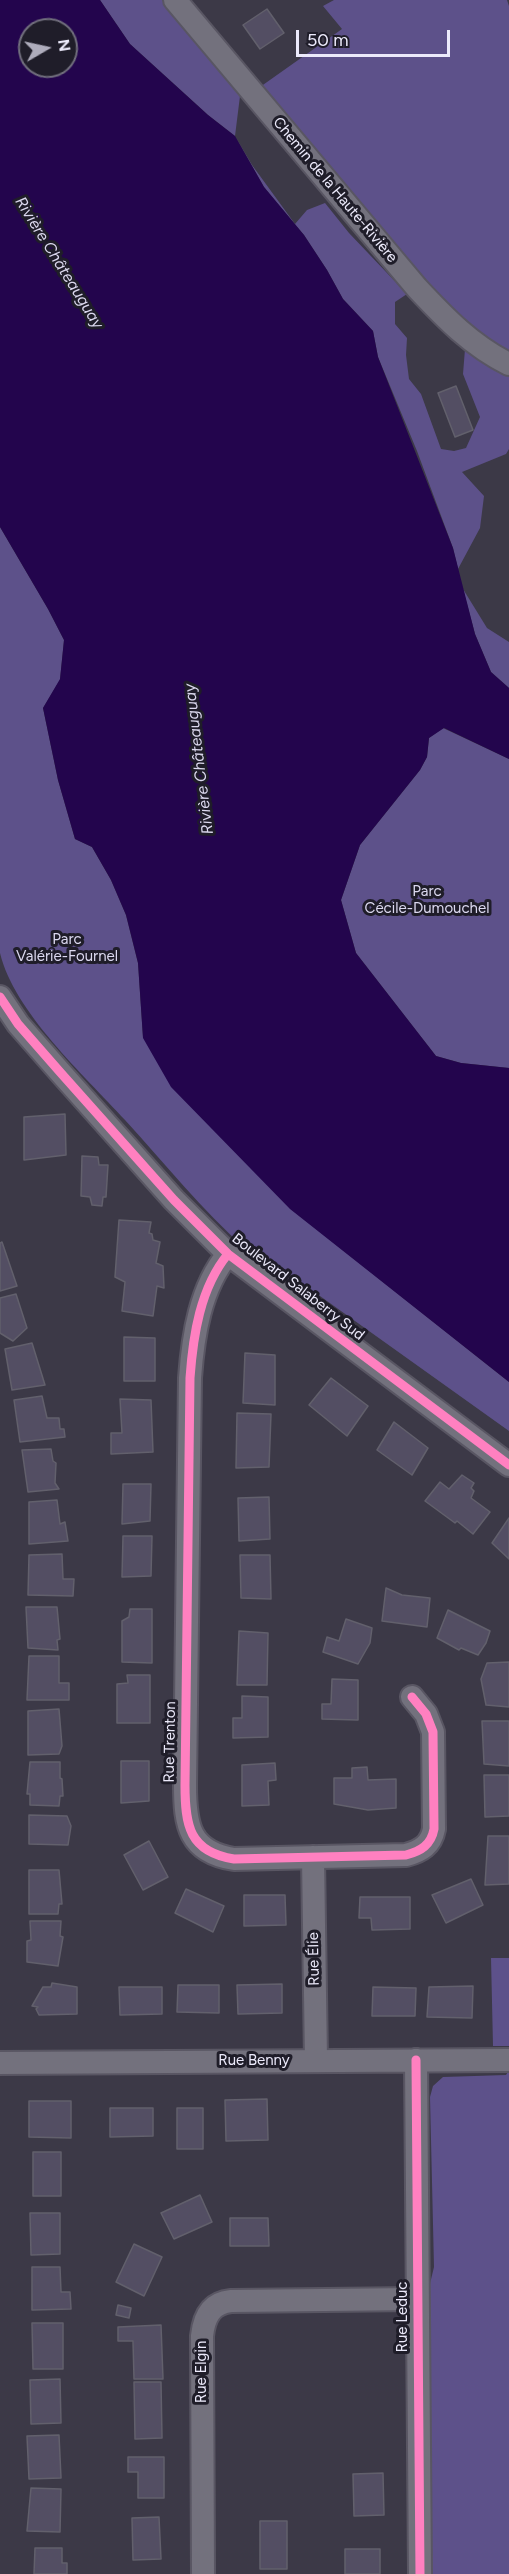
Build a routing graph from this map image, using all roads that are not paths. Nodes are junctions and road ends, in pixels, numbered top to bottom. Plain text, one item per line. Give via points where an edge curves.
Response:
1 (175, 0) edge
2 (509, 363) edge
3 (0, 997) edge
4 (228, 1254) junction
5 (509, 1465) edge
6 (412, 1697) dead end
7 (313, 1857) junction
8 (416, 2060) junction
9 (509, 2060) edge
10 (316, 2061) junction
11 (0, 2063) edge
12 (417, 2299) junction
13 (203, 2574) edge
14 (420, 2574) edge

1 - 2 street, Chemin de la Haute-Rivière via 425,296 480,348
3 - 4 street, Boulevard Salaberry Sud via 52,1064
4 - 5 street, Boulevard Salaberry Sud
4 - 7 street, Rue Trenton via 205,1296 191,1367 186,1814 197,1842 213,1854
6 - 7 street, Rue Trenton via 430,1723 434,1743 435,1820 428,1844 406,1855
7 - 10 street, Rue Élie
8 - 9 street, Rue Benny
8 - 10 street, Rue Benny
8 - 12 street, Rue Leduc
10 - 11 street, Rue Benny
12 - 13 street, Rue Elgin via 231,2301 211,2310 202,2336
12 - 14 street, Rue Leduc

